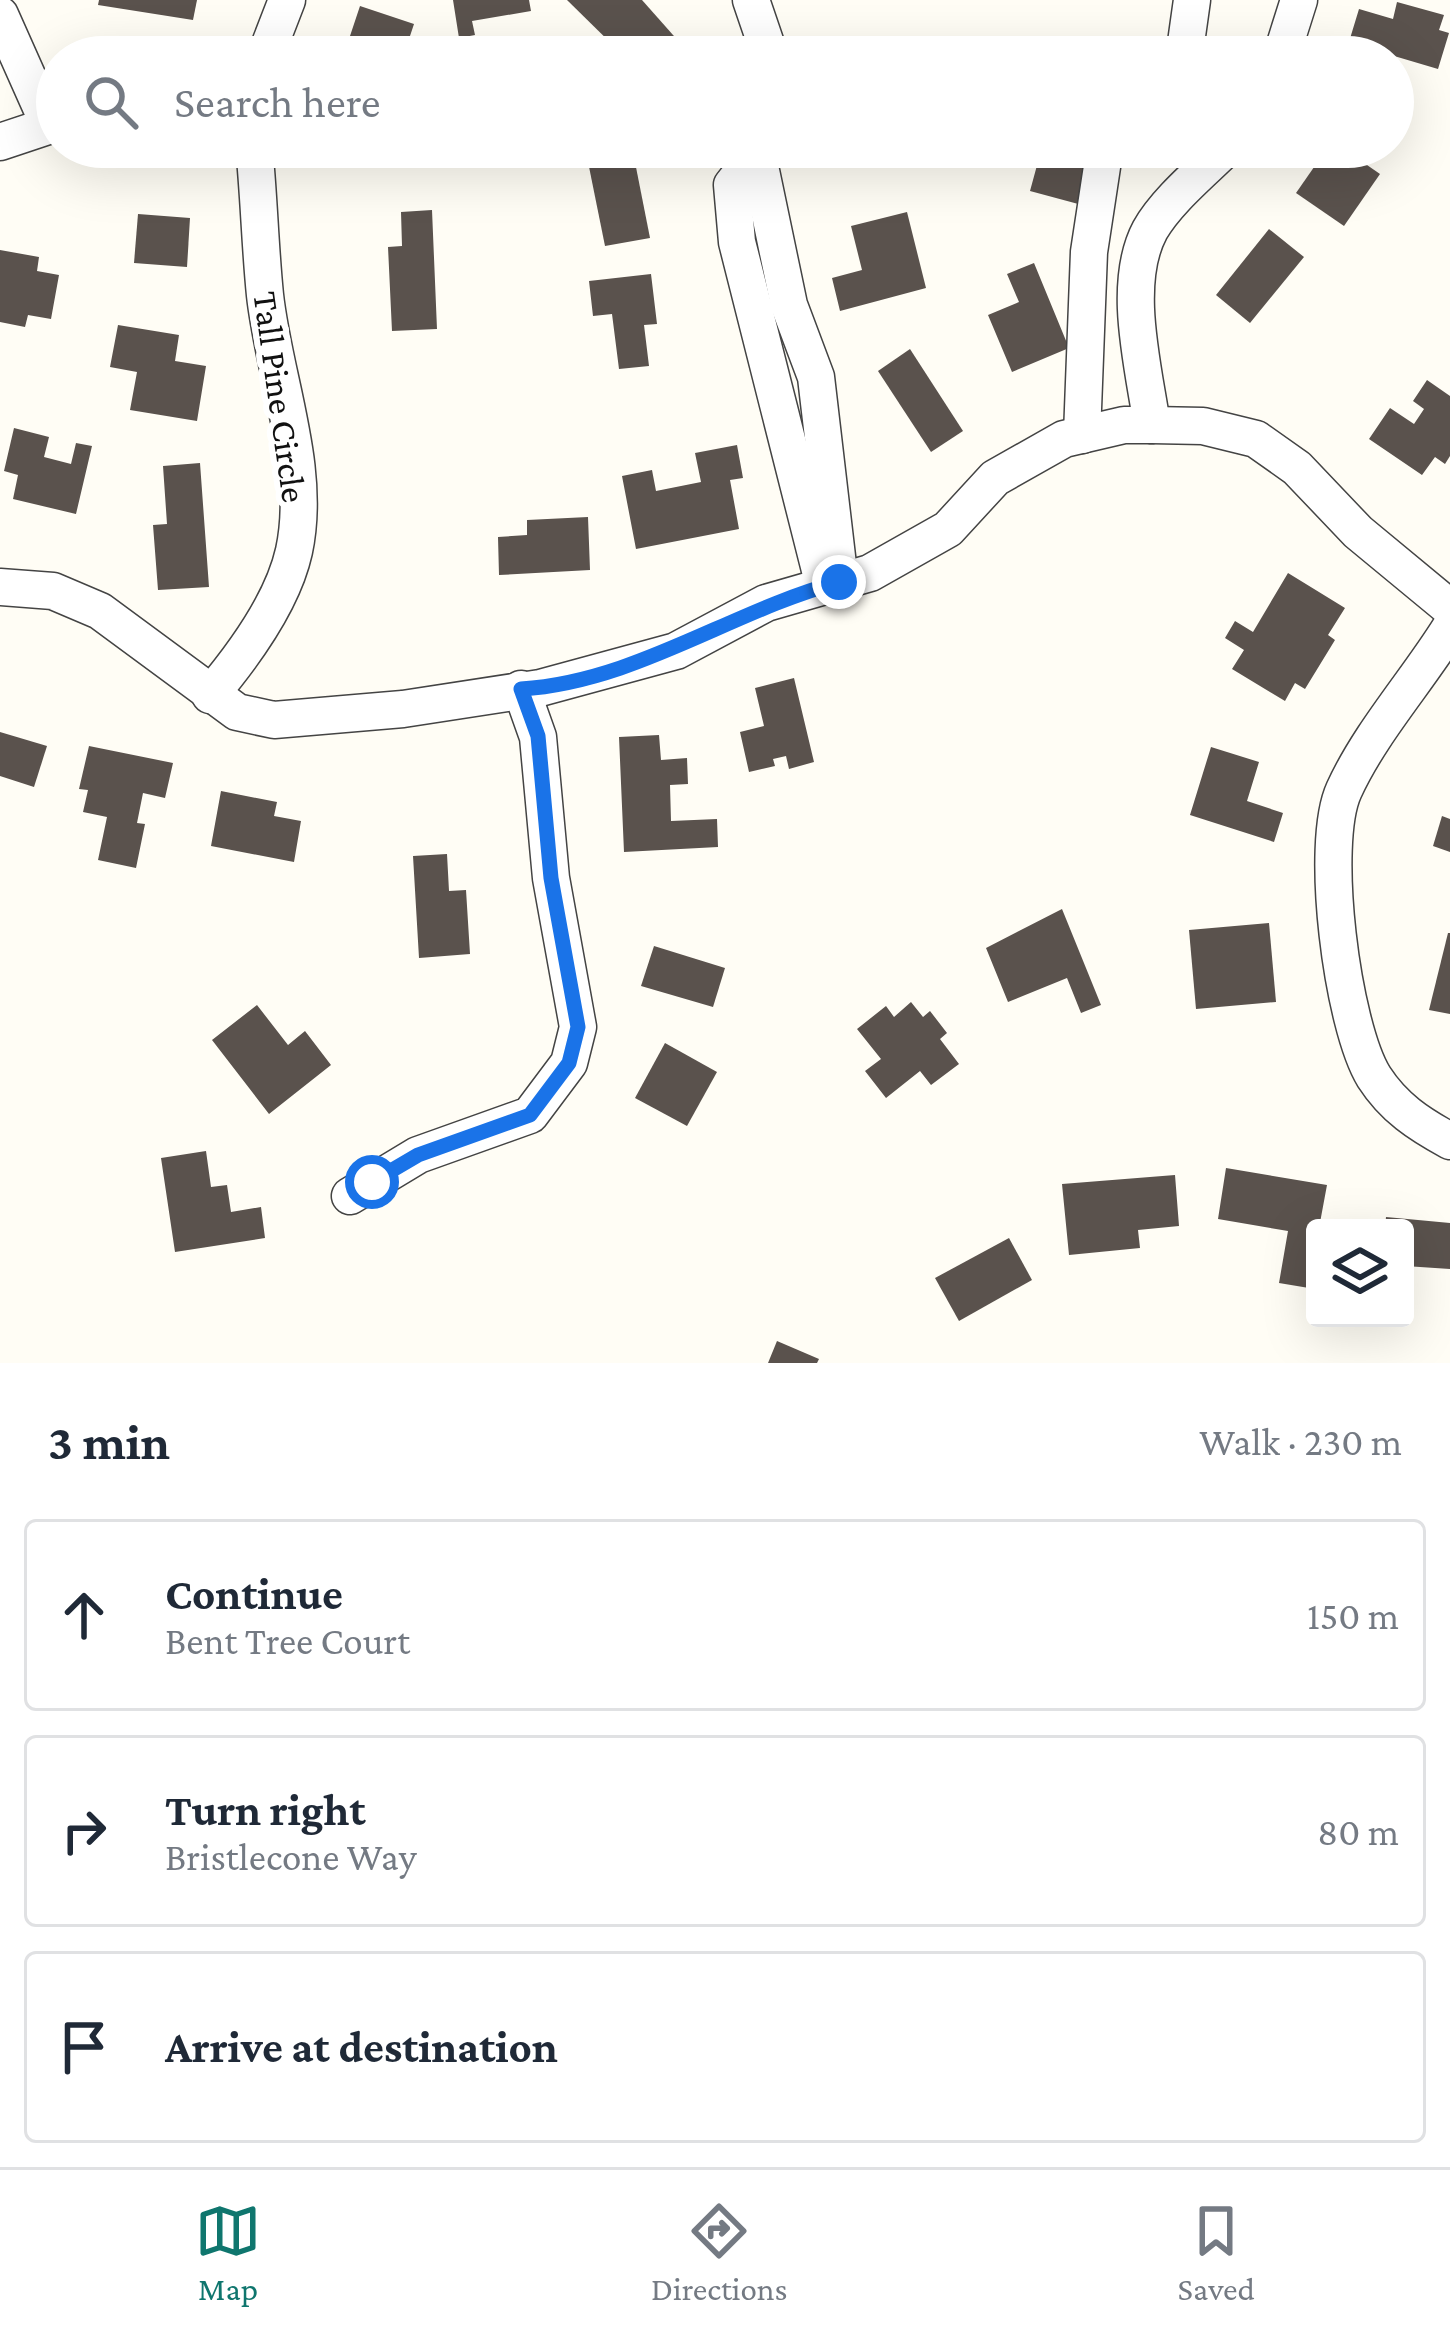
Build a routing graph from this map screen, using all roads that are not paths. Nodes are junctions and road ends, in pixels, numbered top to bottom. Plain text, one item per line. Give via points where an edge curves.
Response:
1 (286, 0) edge
2 (751, 0) edge
3 (1192, 0) edge
4 (1299, 0) edge
5 (0, 15) edge
6 (273, 36) edge
7 (763, 36) edge
8 (1187, 36) edge
9 (1288, 36) edge
10 (36, 89) edge
11 (36, 130) edge
12 (0, 142) edge
13 (256, 168) edge
14 (744, 168) edge
15 (1102, 168) edge
16 (1183, 168) edge
17 (1207, 168) edge
18 (1184, 192) junction
19 (1152, 425) junction
20 (1082, 435) junction
21 (831, 584) junction
22 (0, 587) edge
23 (1450, 608) edge
24 (1450, 628) edge
25 (521, 689) junction
26 (210, 695) junction
27 (1450, 1141) edge
28 (350, 1196) dead end

1 - 6 street
2 - 7 street
3 - 8 street
4 - 9 street
5 - 10 street
11 - 12 street
13 - 26 street, Tall Pine Circle via 297,523 278,591
14 - 21 street via 732,185 737,242
15 - 20 street via 1089,252
16 - 18 street
17 - 18 street
18 - 19 street via 1150,230 1138,272
19 - 20 street
19 - 23 street via 1256,439
20 - 21 street via 994,478 948,529 870,573
21 - 25 street via 766,603 676,651
22 - 26 street via 53,591 100,611
24 - 27 street via 1344,790 1330,838 1341,952 1372,1075 1406,1117
25 - 26 street via 364,715 274,720 237,712
25 - 28 street via 538,736 551,878 578,1027 569,1063 530,1115 418,1155

